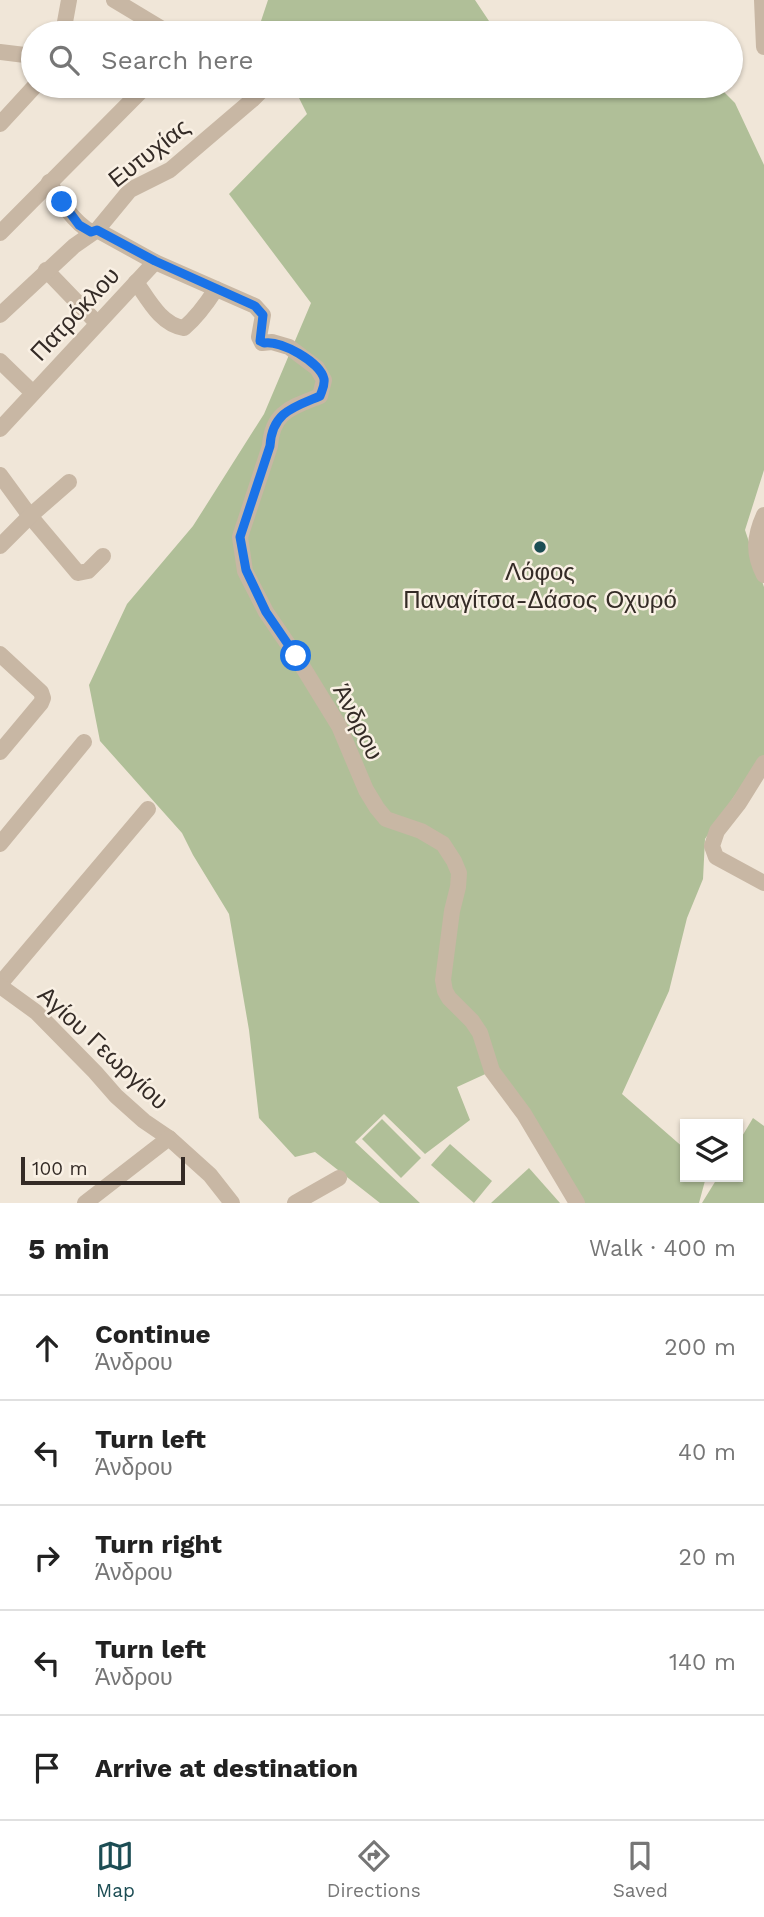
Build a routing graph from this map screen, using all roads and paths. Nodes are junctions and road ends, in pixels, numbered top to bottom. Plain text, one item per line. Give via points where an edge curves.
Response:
1 (69, 0) edge
2 (114, 0) edge
3 (762, 0) edge
4 (65, 21) edge
5 (149, 21) edge
6 (764, 47) edge
7 (0, 52) edge
8 (21, 55) edge
9 (24, 98) edge
10 (134, 98) edge
11 (254, 98) edge
12 (0, 124) edge
13 (49, 182) junction
14 (97, 230) junction
15 (0, 233) edge
16 (155, 261) junction
17 (47, 270) junction
18 (136, 282) junction
19 (216, 289) junction
20 (0, 315) edge
21 (97, 323) junction
22 (0, 361) edge
23 (33, 393) junction
24 (0, 429) edge
25 (0, 475) edge
26 (69, 482) dead end
27 (764, 515) edge
28 (30, 516) junction
29 (0, 546) edge
30 (103, 556) dead end
31 (764, 575) edge
32 (2, 658) edge
33 (84, 742) dead end
34 (0, 752) edge
35 (764, 763) edge
36 (148, 808) dead end
37 (0, 844) edge
38 (764, 883) edge
39 (0, 986) edge
40 (169, 1138) junction
41 (339, 1178) dead end
42 (85, 1203) edge
43 (232, 1203) edge
44 (295, 1203) edge
45 (577, 1203) edge

1 - 4 street
2 - 5 street
3 - 6 street
7 - 8 street
9 - 12 street
10 - 13 street
11 - 14 street, Ευτυχίας via 170,170 130,190
13 - 14 street, Άνδρου via 79,225 91,232
13 - 15 street
14 - 16 street, Άνδρου
14 - 17 street, Ευτυχίας
16 - 18 street, Πατρόκλου
16 - 19 street, Άνδρου
17 - 20 street, Ευτυχίας
17 - 21 street
18 - 19 street via 164,319 184,328
18 - 21 street, Πατρόκλου
19 - 45 street, Άνδρου via 260,310 260,341 294,350 317,368 324,380 320,396 285,411 272,430 240,537 246,570 266,612 339,726 377,808 386,819 443,844 454,861 459,873 445,991 480,1033 492,1071 524,1114
21 - 23 street, Πατρόκλου
22 - 23 street
23 - 24 street, Πατρόκλου
25 - 28 street
26 - 28 street
27 - 31 street via 755,553
28 - 29 street
28 - 30 street via 78,573 88,571
32 - 34 street via 43,695 43,701
33 - 37 street
35 - 38 street via 712,846 716,857
36 - 39 street
39 - 40 street, Αγίου Γεωργίου via 36,1012 116,1096
40 - 42 street
40 - 43 street, Αγίου Γεωργίου via 210,1175
41 - 44 street

